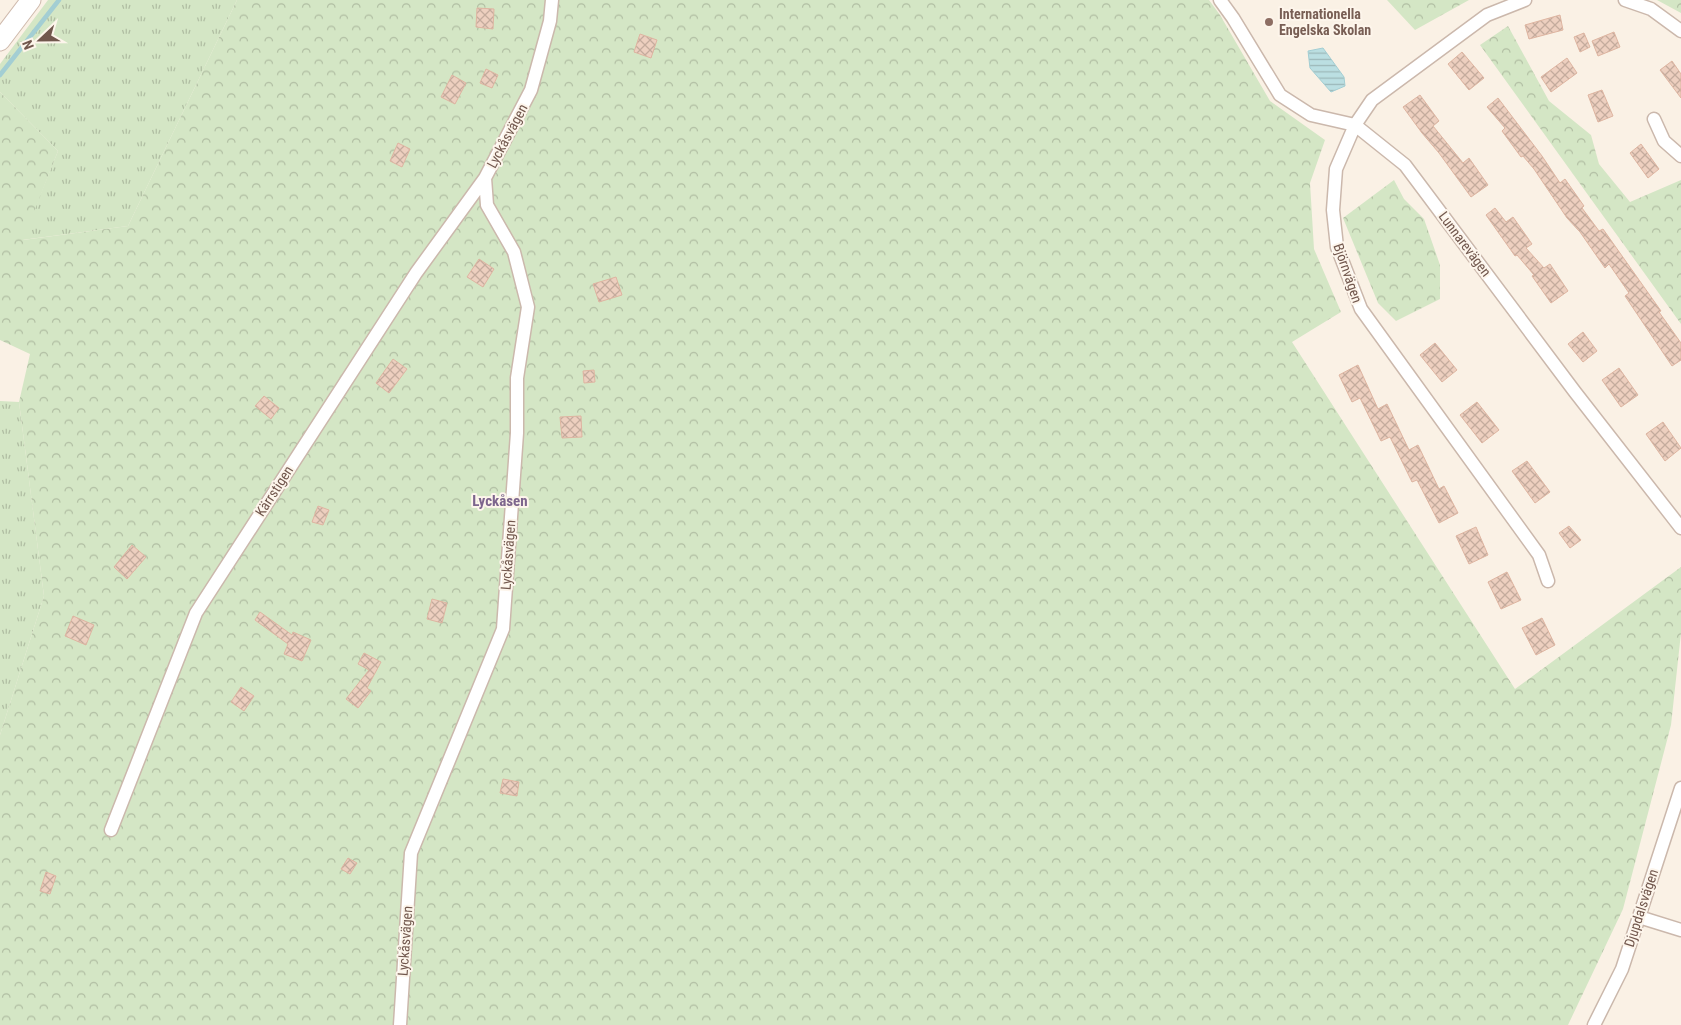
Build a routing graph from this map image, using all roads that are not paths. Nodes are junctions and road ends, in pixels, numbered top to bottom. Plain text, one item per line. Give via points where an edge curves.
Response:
1 (31, 0) edge
2 (552, 0) edge
3 (1220, 0) edge
4 (1525, 0) edge
5 (1625, 0) edge
6 (1681, 31) edge
7 (0, 41) edge
8 (1654, 119) dead end
9 (1355, 125) junction
10 (1681, 156) edge
11 (485, 178) junction
12 (1681, 528) edge
13 (1548, 581) dead end
14 (1681, 788) edge
15 (111, 830) dead end
16 (1639, 916) junction
17 (1681, 930) edge
18 (400, 1025) edge
19 (1594, 1025) edge

1 - 7 street
2 - 11 street, Lyckåsvägen via 550,21 531,90
3 - 9 street, Lunnarevägen via 1280,95 1311,115
4 - 9 street, Björnvägen via 1487,15 1450,42 1372,100
5 - 6 street via 1651,9
8 - 10 street via 1664,141
9 - 12 street, Lunnarevägen via 1405,165
9 - 13 street, Björnvägen via 1336,169 1332,210 1337,247 1361,309 1539,555
11 - 15 street, Kärrstigen via 416,273 196,613
11 - 18 street, Lyckåsvägen via 487,205 514,252 528,307 517,378 517,433 502,628 411,853
14 - 16 street, Djupdalsvägen
16 - 17 street
16 - 19 street, Djupdalsvägen via 1622,968

